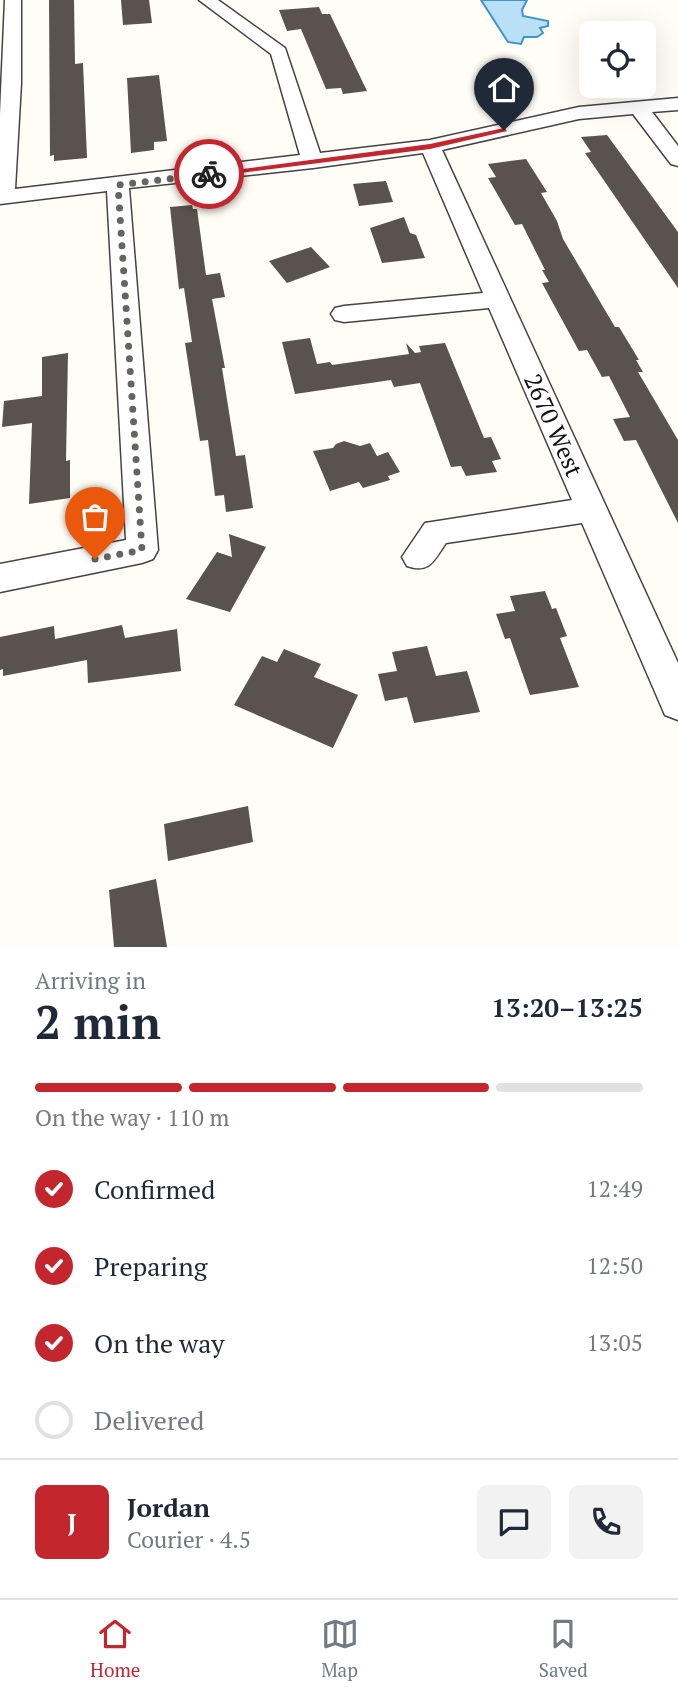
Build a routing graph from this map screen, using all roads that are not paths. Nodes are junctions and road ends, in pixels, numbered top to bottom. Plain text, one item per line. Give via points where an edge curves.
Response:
1 (13, 0) edge
2 (207, 0) edge
3 (6, 83) edge
4 (678, 104) edge
5 (639, 108) junction
6 (430, 146) junction
7 (678, 160) edge
8 (313, 162) junction
9 (118, 185) junction
10 (2, 197) edge
11 (498, 299) junction
12 (344, 314) dead end
13 (592, 509) junction
14 (418, 556) dead end
15 (0, 578) edge
16 (678, 703) edge

1 - 3 street
2 - 8 street via 279,52
3 - 10 street
4 - 5 street
5 - 6 street via 579,113
5 - 7 street
6 - 8 street
6 - 11 street, 2670 West
8 - 9 street
9 - 10 street
9 - 15 street via 142,550
11 - 12 street
11 - 13 street, 2670 West
13 - 14 street via 436,532
13 - 16 street, 2670 West

